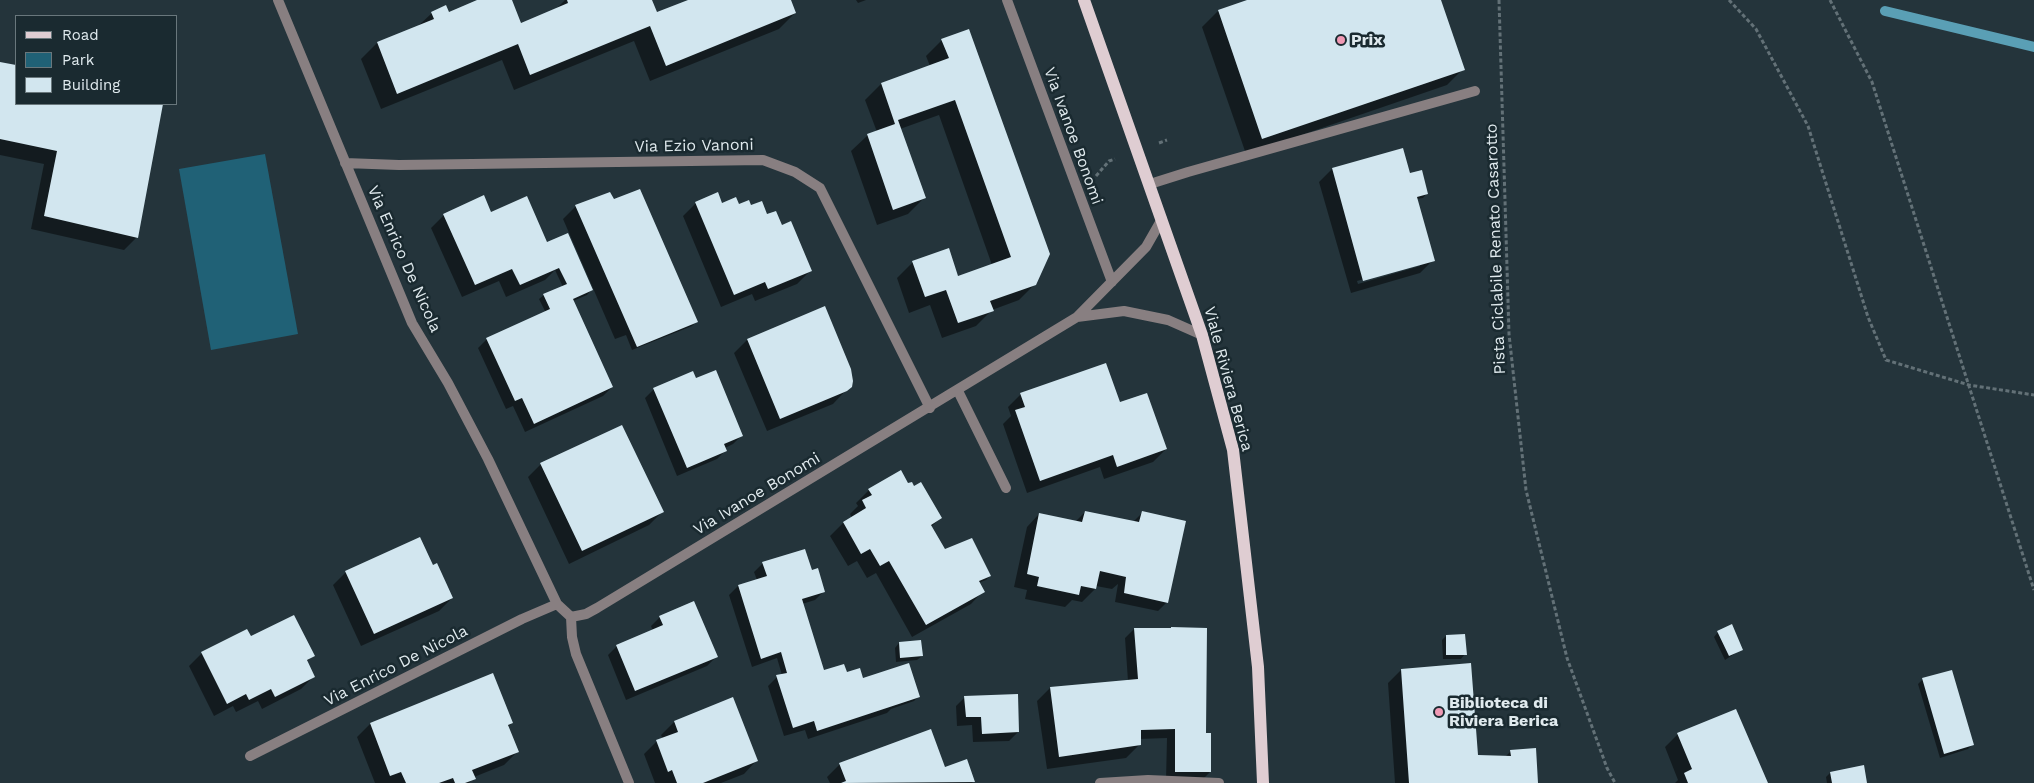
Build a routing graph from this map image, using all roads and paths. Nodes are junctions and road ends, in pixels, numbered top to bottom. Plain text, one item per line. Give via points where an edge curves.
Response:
1 (278, 0) edge
2 (1007, 0) edge
3 (1084, 0) edge
4 (1499, 0) edge
5 (1729, 0) edge
6 (1830, 0) edge
7 (1475, 91) dead end
8 (345, 163) junction
9 (1150, 184) junction
10 (1162, 219) junction
11 (1112, 282) junction
12 (1077, 318) junction
13 (1202, 335) junction
14 (1969, 385) junction
15 (958, 391) junction
16 (2034, 396) edge
17 (930, 408) junction
18 (1006, 488) dead end
19 (2034, 590) edge
20 (557, 604) junction
21 (571, 618) junction
22 (250, 756) dead end
23 (1148, 781) edge
24 (629, 783) edge
25 (1100, 783) edge
26 (1219, 783) edge
27 (1263, 783) edge
28 (1615, 783) edge

1 - 8 street, Via Enrico De Nicola
2 - 11 street, Via Ivanoe Bonomi
3 - 9 main road, Viale Riviera Berica
4 - 28 path, Pista Ciclabile Renato Casarotto via 1509,334 1526,490 1567,658
5 - 14 path via 1756,30 1808,126 1868,317 1886,360
6 - 14 path via 1872,82
7 - 9 street
8 - 17 street, Via Ezio Vanoni via 763,160 795,172 820,188
8 - 20 street, Via Enrico De Nicola via 412,323 488,459
9 - 10 main road, Viale Riviera Berica
10 - 11 street, Via Ivanoe Bonomi via 1146,248
10 - 13 main road, Viale Riviera Berica
11 - 12 street, Via Ivanoe Bonomi
12 - 13 street, Via Ivanoe Bonomi via 1124,311 1168,320
12 - 15 street, Via Ivanoe Bonomi
13 - 27 main road, Viale Riviera Berica via 1233,450 1258,667
14 - 16 path
14 - 19 path
15 - 17 street, Via Ivanoe Bonomi
15 - 18 street
17 - 21 street, Via Ivanoe Bonomi via 597,608
20 - 21 street, Via Enrico De Nicola
20 - 22 street, Via Enrico De Nicola
21 - 24 street via 576,654
23 - 25 street
23 - 26 street

